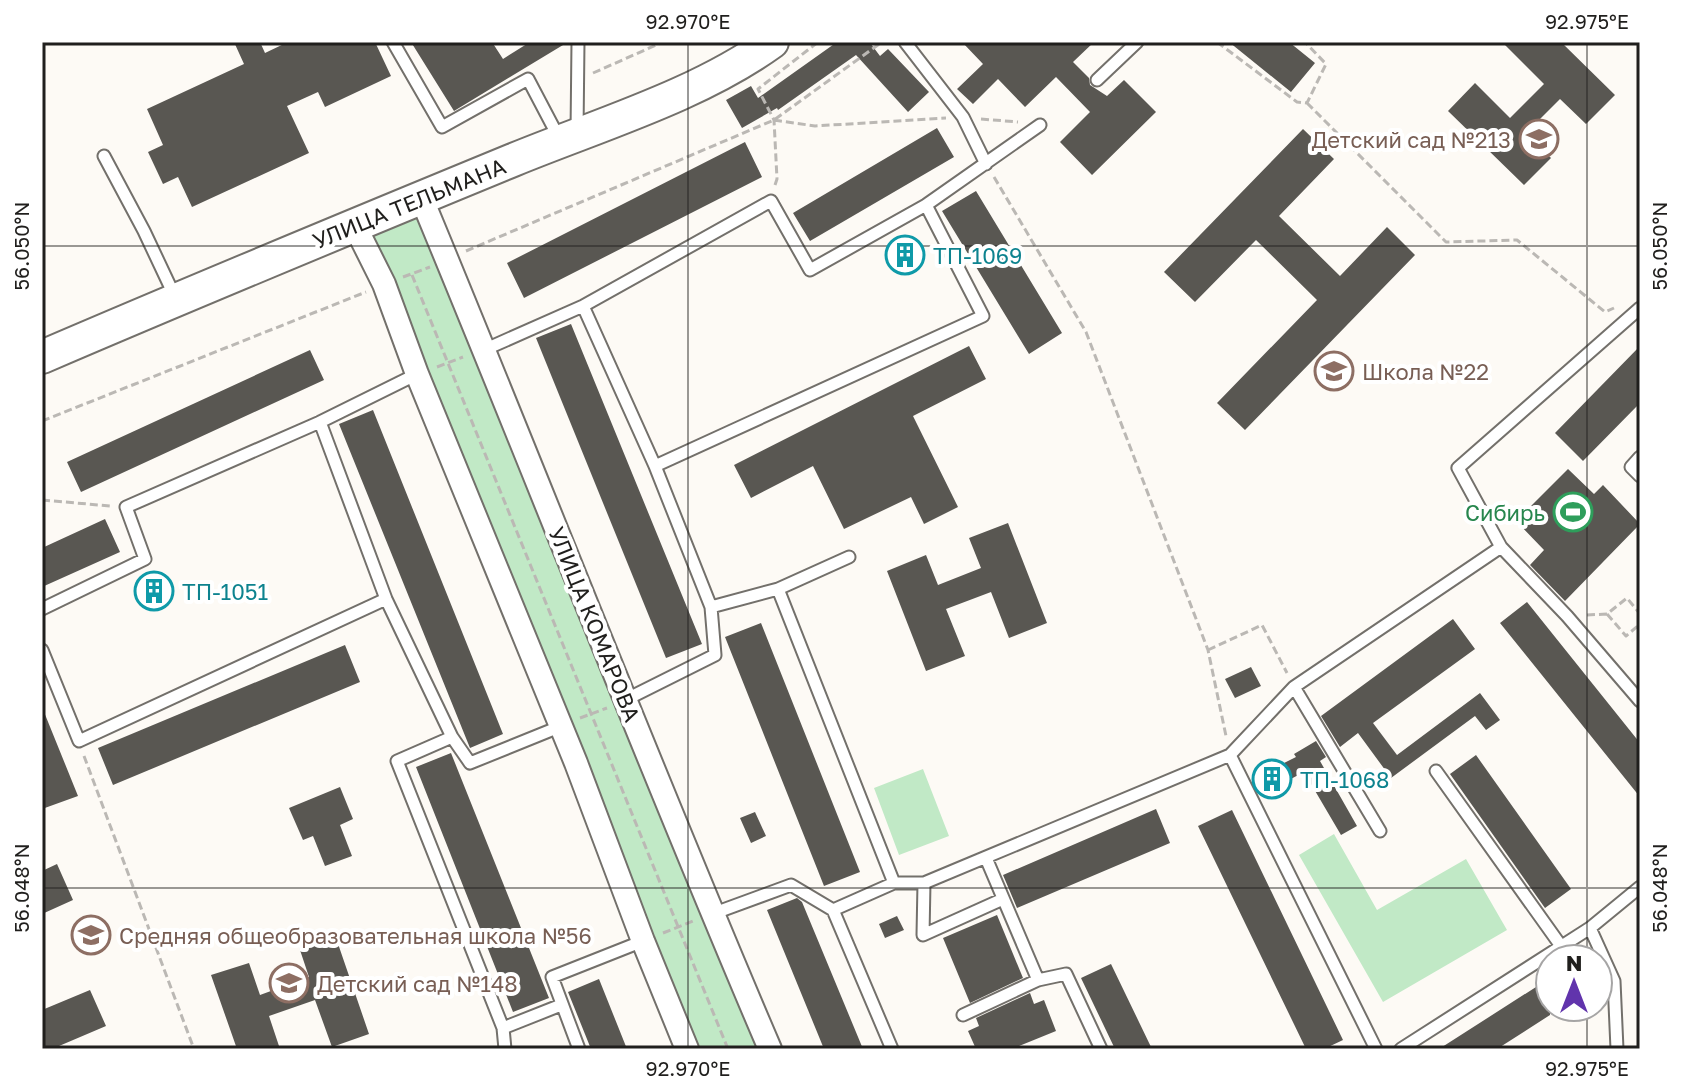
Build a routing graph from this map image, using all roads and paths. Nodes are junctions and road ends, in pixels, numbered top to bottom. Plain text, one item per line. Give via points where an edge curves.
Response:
1 (393, 42) edge
2 (578, 42) edge
3 (663, 42) edge
4 (772, 42) edge
5 (818, 42) edge
6 (882, 42) edge
7 (905, 42) edge
8 (1137, 42) edge
9 (1217, 42) edge
10 (1305, 42) edge
11 (875, 44) edge
12 (578, 79) junction
13 (1097, 80) dead end
14 (1307, 103) junction
15 (963, 117) junction
16 (774, 120) junction
17 (1040, 125) joint
18 (569, 136) junction
19 (104, 156) dead end
20 (986, 164) junction
21 (421, 197) junction
22 (771, 201) junction
23 (926, 205) junction
24 (354, 224) junction
25 (447, 259) junction
26 (411, 274) junction
27 (384, 284) junction
28 (177, 301) junction
29 (583, 306) junction
30 (1617, 307) dead end
31 (1640, 308) edge
32 (486, 349) junction
33 (42, 357) edge
34 (448, 363) junction
35 (417, 374) junction
36 (42, 421) edge
37 (320, 422) junction
38 (1640, 457) edge
39 (655, 466) junction
40 (1640, 476) edge
41 (42, 500) edge
42 (126, 507) junction
43 (1501, 547) junction
44 (849, 557) dead end
45 (778, 589) junction
46 (386, 599) junction
47 (711, 607) junction
48 (42, 609) edge
49 (1640, 614) edge
50 (1640, 624) edge
51 (42, 650) edge
52 (1208, 650) junction
53 (1294, 687) junction
54 (625, 700) junction
55 (1640, 701) edge
56 (591, 714) junction
57 (559, 727) junction
58 (452, 737) junction
59 (79, 741) junction
60 (1230, 755) junction
61 (1436, 771) dead end
62 (1380, 831) dead end
63 (986, 858) junction
64 (894, 883) junction
65 (924, 883) junction
66 (1640, 887) edge
67 (1003, 899) junction
68 (833, 910) junction
69 (712, 914) junction
70 (678, 927) junction
71 (1590, 928) junction
72 (643, 941) junction
73 (1559, 943) edge
74 (1566, 943) edge
75 (1534, 963) edge
76 (1038, 980) junction
77 (561, 1005) junction
78 (963, 1015) dead end
79 (503, 1028) junction
80 (194, 1049) edge
81 (505, 1049) edge
82 (579, 1049) edge
83 (687, 1049) edge
84 (728, 1049) edge
85 (770, 1049) edge
86 (892, 1049) edge
87 (1101, 1049) edge
88 (1376, 1049) edge
89 (1401, 1049) edge
90 (1617, 1049) edge

1 - 18 lane via 442,127 528,79
2 - 12 lane
3 - 12 path
4 - 18 main road, УЛИЦА ТЕЛЬМАНА via 668,98
5 - 16 path via 758,89
6 - 11 path
7 - 15 lane
8 - 13 lane
9 - 14 path via 1297,102
10 - 14 path via 1326,64
11 - 16 path
12 - 18 lane
14 - 30 path via 1446,242 1517,240 1605,312
15 - 16 path via 815,126
15 - 17 path
15 - 20 lane
16 - 22 path via 777,179
16 - 25 path
17 - 20 lane
18 - 21 main road, УЛИЦА ТЕЛЬМАНА
19 - 28 lane
20 - 23 lane
20 - 52 path via 1086,332
21 - 24 main road, УЛИЦА ТЕЛЬМАНА
21 - 25 street, УЛИЦА КОМАРОВА
22 - 23 lane via 810,270
22 - 29 lane
23 - 39 lane via 983,316
24 - 27 street
24 - 28 main road, УЛИЦА ТЕЛЬМАНА
25 - 26 path
25 - 32 street, УЛИЦА КОМАРОВА
26 - 27 path
26 - 34 path
27 - 35 street
27 - 36 path
28 - 33 main road, УЛИЦА ТЕЛЬМАНА
29 - 32 lane
29 - 39 lane
31 - 43 lane via 1458,468
32 - 34 path
32 - 54 street, УЛИЦА КОМАРОВА
34 - 35 path
34 - 56 path
35 - 37 lane
35 - 57 street
37 - 42 lane
37 - 46 lane
38 - 40 lane via 1631,467
39 - 47 lane
41 - 42 path
42 - 48 lane via 145,559
43 - 53 lane
43 - 55 lane
44 - 45 lane
45 - 47 lane
45 - 64 lane
46 - 58 lane
46 - 59 lane
47 - 54 lane via 715,655
49 - 50 path via 1627,598 1607,614 1626,636
51 - 59 lane
52 - 53 path via 1262,625
52 - 60 path
53 - 60 lane
53 - 62 lane
54 - 56 path
54 - 69 street, УЛИЦА КОМАРОВА
56 - 57 path
56 - 70 path
57 - 58 lane via 470,763
57 - 72 street
58 - 79 lane via 397,761
59 - 80 path
60 - 63 lane
60 - 88 lane
61 - 73 lane
63 - 65 lane
63 - 67 lane
64 - 65 lane
64 - 68 lane
65 - 67 lane via 923,935
66 - 71 lane
67 - 76 lane
68 - 69 lane via 791,885
68 - 86 lane
69 - 70 path
69 - 85 street, УЛИЦА КОМАРОВА
70 - 72 path
70 - 84 path
71 - 74 lane
71 - 90 lane via 1614,981
72 - 77 lane via 552,977
72 - 83 street
75 - 89 lane
76 - 78 lane
76 - 87 lane via 1066,974
77 - 79 lane
77 - 82 lane
79 - 81 lane

